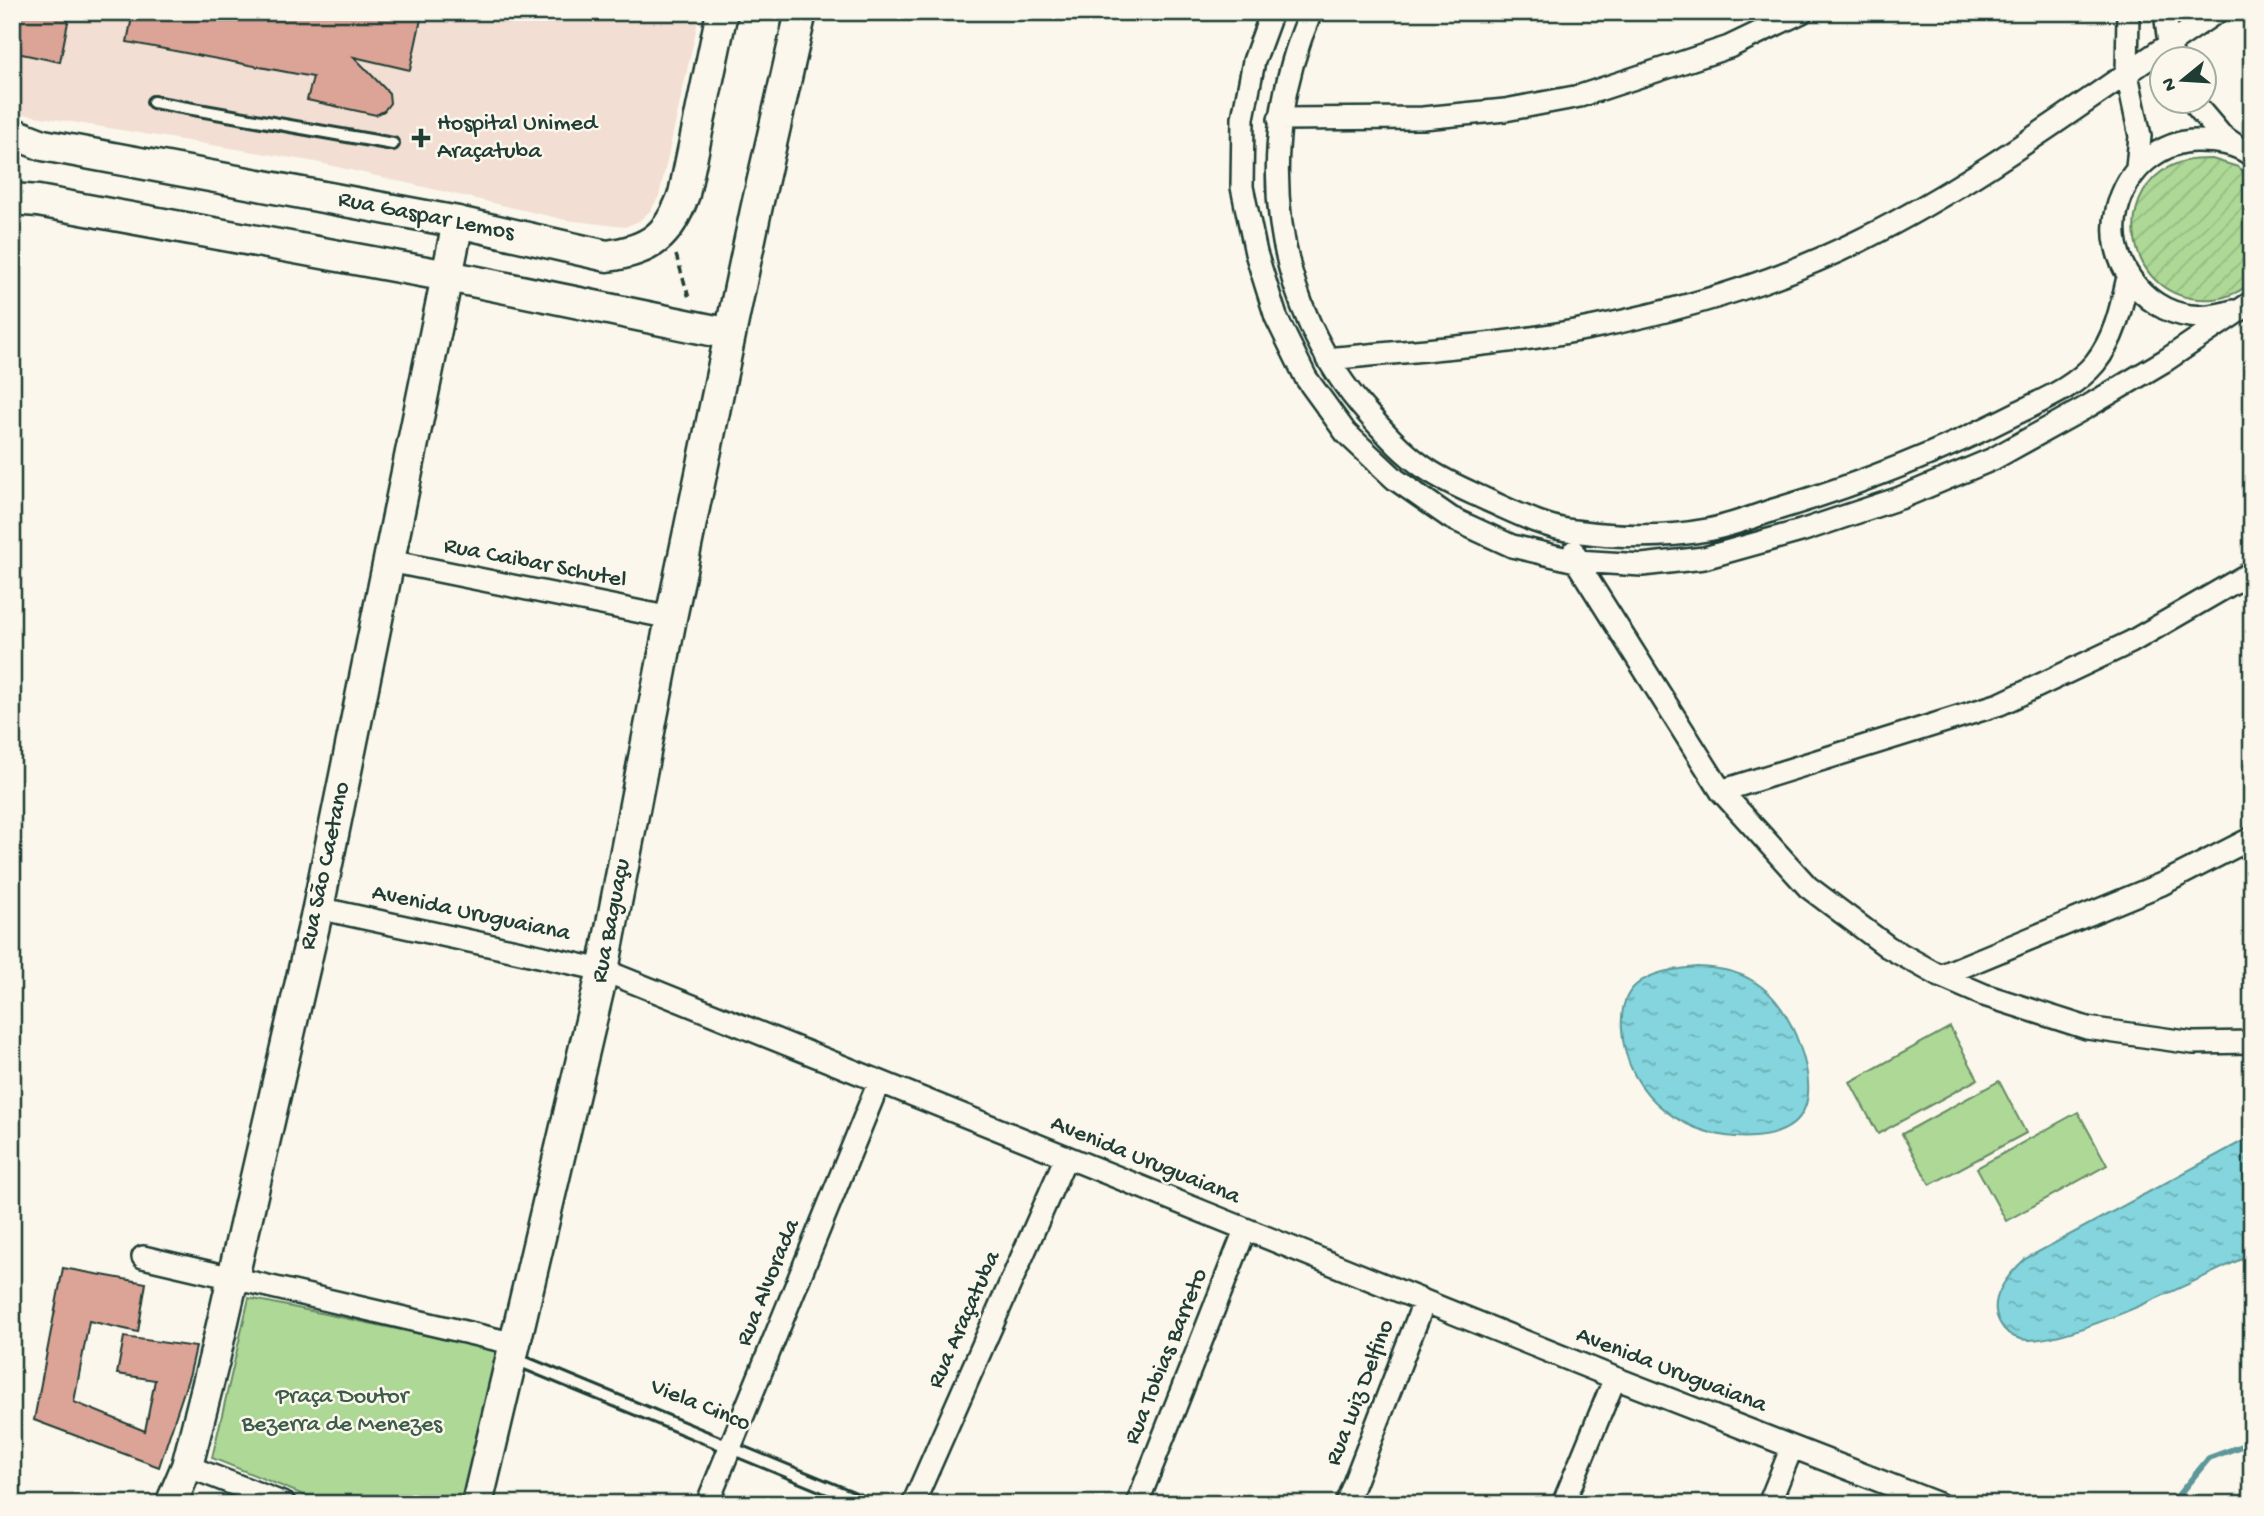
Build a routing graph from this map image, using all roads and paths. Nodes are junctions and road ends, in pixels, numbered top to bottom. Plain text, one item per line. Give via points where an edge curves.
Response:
1 (722, 12) edge
2 (801, 12) edge
3 (1272, 12) edge
4 (1311, 12) edge
5 (1802, 12) edge
6 (2128, 12) edge
7 (2165, 12) edge
8 (2217, 12) edge
9 (2171, 46) edge
10 (2179, 46) edge
11 (1254, 61) junction
12 (2148, 64) edge
13 (1290, 69) junction
14 (2127, 74) junction
15 (153, 102) dead end
16 (2205, 116) edge
17 (1279, 119) junction
18 (12, 133) edge
19 (393, 144) dead end
20 (2248, 153) edge
21 (2137, 168) junction
22 (12, 199) edge
23 (458, 222) junction
24 (668, 229) junction
25 (448, 276) junction
26 (2128, 277) junction
27 (1297, 292) junction
28 (1271, 301) junction
29 (2248, 305) edge
30 (698, 327) junction
31 (730, 334) junction
32 (1327, 359) junction
33 (1571, 531) junction
34 (389, 561) junction
35 (1576, 561) junction
36 (2252, 572) edge
37 (671, 618) junction
38 (1720, 791) junction
39 (2252, 838) edge
40 (318, 908) junction
41 (603, 970) junction
42 (1940, 976) junction
43 (2252, 1042) edge
44 (879, 1082) junction
45 (1066, 1157) junction
46 (1245, 1230) junction
47 (143, 1257) dead end
48 (232, 1277) junction
49 (1424, 1301) junction
50 (514, 1351) junction
51 (1615, 1378) junction
52 (731, 1447) junction
53 (1792, 1447) junction
54 (187, 1466) junction
55 (171, 1504) edge
56 (285, 1504) edge
57 (477, 1504) edge
58 (707, 1504) edge
59 (867, 1504) edge
60 (913, 1504) edge
61 (1137, 1504) edge
62 (1346, 1504) edge
63 (1563, 1504) edge
64 (1769, 1504) edge
65 (1939, 1504) edge

1 - 24 main road, Rua Gaspar Lemos via 684,194
2 - 31 main road, Rua Baguaçu
3 - 11 street
4 - 13 street
5 - 17 street via 1729,47 1580,96 1423,118
6 - 14 street
7 - 9 street
8 - 10 street
11 - 13 street
11 - 28 street via 1243,118 1242,187
12 - 14 street
13 - 17 street
14 - 21 street via 2140,135
14 - 32 street via 1945,194 1861,241 1775,276 1594,327
15 - 19 lane
16 - 20 street via 2221,135
17 - 27 street via 1276,174 1280,222
18 - 23 main road, Rua Gaspar Lemos via 43,145
20 - 21 street via 2217,141 2188,141 2160,150
21 - 26 street via 2121,193 2114,221 2117,250
22 - 25 main road
23 - 24 main road, Rua Gaspar Lemos via 607,256 632,253
23 - 25 main road, Rua São Caetano
24 - 30 path
25 - 30 main road
25 - 34 main road, Rua São Caetano
26 - 29 street via 2145,296 2189,316 2214,317
26 - 33 street via 2118,322 2095,363 2074,383 1971,437 1862,480 1709,530 1663,535
27 - 28 street
27 - 32 street
28 - 35 street via 1306,378 1346,433 1395,479 1451,518 1512,546
29 - 35 street via 2085,408 1993,459 1900,498 1704,558 1642,565
30 - 31 main road
31 - 37 main road, Rua Baguaçu
32 - 33 street via 1389,438 1427,470 1521,515
33 - 35 street
34 - 37 street, Rua Caibar Schutel
34 - 40 main road, Rua São Caetano
35 - 38 street
36 - 38 street via 2131,642 2000,704
37 - 41 main road, Rua Baguaçu
38 - 42 street via 1808,887 1888,947
39 - 42 street via 2162,884
40 - 41 street, Avenida Uruguaiana
40 - 48 main road, Rua São Caetano
41 - 44 street, Avenida Uruguaiana
41 - 50 main road, Rua Baguaçu
42 - 43 street via 2087,1028 2193,1043
44 - 45 street, Avenida Uruguaiana
44 - 52 street, Rua Alvorada
45 - 46 street, Avenida Uruguaiana
45 - 60 street, Rua Araçatuba
46 - 49 street, Avenida Uruguaiana
46 - 61 street, Rua Tobias Barreto
47 - 48 street, Viela Cinco
48 - 50 street, Viela Cinco
48 - 54 main road, Rua São Caetano
49 - 51 street, Avenida Uruguaiana
49 - 62 street, Rua Luiz Delfino
50 - 52 lane, Viela Cinco
50 - 57 main road, Rua Baguaçu
51 - 53 street, Avenida Uruguaiana
51 - 63 street
52 - 58 street, Rua Alvorada
52 - 59 lane, Viela Cinco
53 - 64 street
53 - 65 street, Avenida Uruguaiana
54 - 55 main road, Rua São Caetano
54 - 56 street

